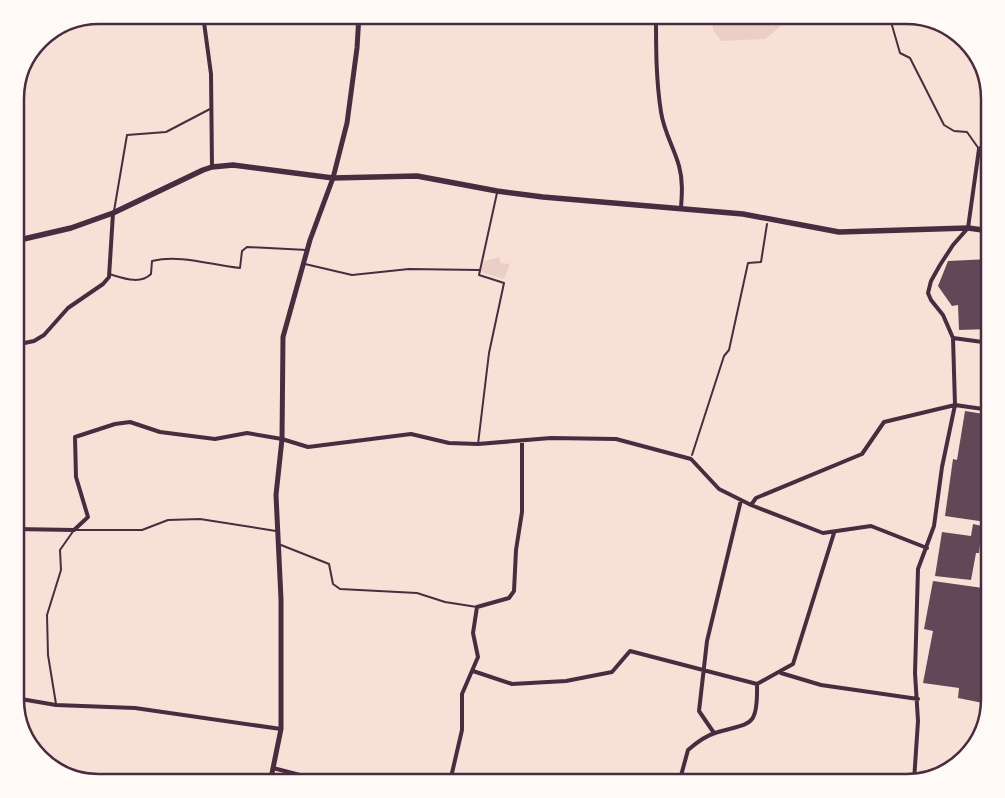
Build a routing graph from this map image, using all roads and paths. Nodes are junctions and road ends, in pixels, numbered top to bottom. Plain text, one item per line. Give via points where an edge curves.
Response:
1 (204, 24) edge
2 (358, 24) edge
3 (657, 24) edge
4 (891, 24) edge
5 (211, 108) junction
6 (979, 149) joint
7 (212, 167) junction
8 (333, 178) junction
9 (498, 191) junction
10 (681, 208) junction
11 (113, 213) junction
12 (768, 218) junction
13 (968, 228) junction
14 (981, 230) edge
15 (24, 239) edge
16 (307, 250) junction
17 (304, 264) junction
18 (479, 270) junction
19 (109, 274) junction
20 (953, 338) junction
21 (981, 342) edge
22 (24, 343) edge
23 (955, 405) junction
24 (981, 409) edge
25 (282, 439) junction
26 (522, 441) junction
27 (478, 444) junction
28 (691, 459) junction
29 (741, 500) junction
30 (750, 505) junction
31 (24, 530) edge
32 (74, 530) junction
33 (278, 531) junction
34 (834, 533) junction
35 (279, 544) junction
36 (926, 548) junction
37 (476, 607) junction
38 (704, 670) junction
39 (473, 671) junction
40 (781, 673) junction
41 (757, 684) junction
42 (918, 699) junction
43 (24, 700) edge
44 (56, 705) junction
45 (281, 729) junction
46 (714, 733) junction
47 (273, 768) junction
48 (914, 773) edge
49 (272, 774) edge
50 (296, 774) edge
51 (452, 774) edge
52 (681, 774) edge

1 - 5 street via 211,74
2 - 8 street via 347,123
3 - 10 street via 656,60 661,112 679,166
4 - 6 lane via 900,53 910,58 944,125 954,131 967,132
5 - 7 street via 214,137
5 - 11 lane via 166,132 127,135
6 - 13 street
7 - 8 main road via 234,165
7 - 11 main road
8 - 9 main road via 417,176
8 - 16 street
9 - 10 main road
9 - 18 lane
10 - 12 main road
11 - 15 main road via 71,228
11 - 19 street
12 - 13 main road via 839,232
12 - 28 path via 761,262 748,263 729,350 724,356
13 - 14 main road
13 - 20 street via 940,265 928,293
16 - 17 street
16 - 19 lane via 247,247 242,251 240,268 160,259 152,261 152,274 147,278 131,280
17 - 18 lane via 352,275 409,269
17 - 25 street via 283,337
18 - 27 lane via 479,275 504,283 489,353
19 - 22 street via 103,284 68,308 44,335
20 - 21 street
20 - 23 street
23 - 24 street
23 - 30 street via 884,422 862,454 756,498
23 - 36 street via 934,526
25 - 27 street via 308,447 411,434 431,441
25 - 32 street via 247,433 215,439 160,432 130,422 75,437 76,477 88,517
25 - 33 street via 276,494
26 - 27 street
26 - 28 street via 616,439
26 - 37 street via 522,512 514,591 510,598
28 - 29 street via 720,488
29 - 30 street
29 - 38 street
30 - 34 street via 823,533
31 - 32 street
32 - 33 lane via 142,530 168,520 200,519
32 - 44 lane via 60,550 61,570 47,615 48,655
33 - 35 street
34 - 36 street via 871,526
34 - 40 street via 793,664
35 - 37 lane via 329,564 333,584 340,590 417,593
35 - 45 street
36 - 42 street via 918,569 915,665
37 - 39 street via 473,633 478,657
38 - 39 street via 630,651 612,672 566,680 512,684
38 - 41 street
38 - 46 street via 699,711
39 - 51 street via 462,694 462,730
40 - 41 street
40 - 42 street via 821,686
41 - 46 street via 755,713 751,720 744,727
42 - 48 street
43 - 44 street
44 - 45 street via 135,708
45 - 47 street
46 - 52 street via 688,750
47 - 49 street
47 - 50 street

